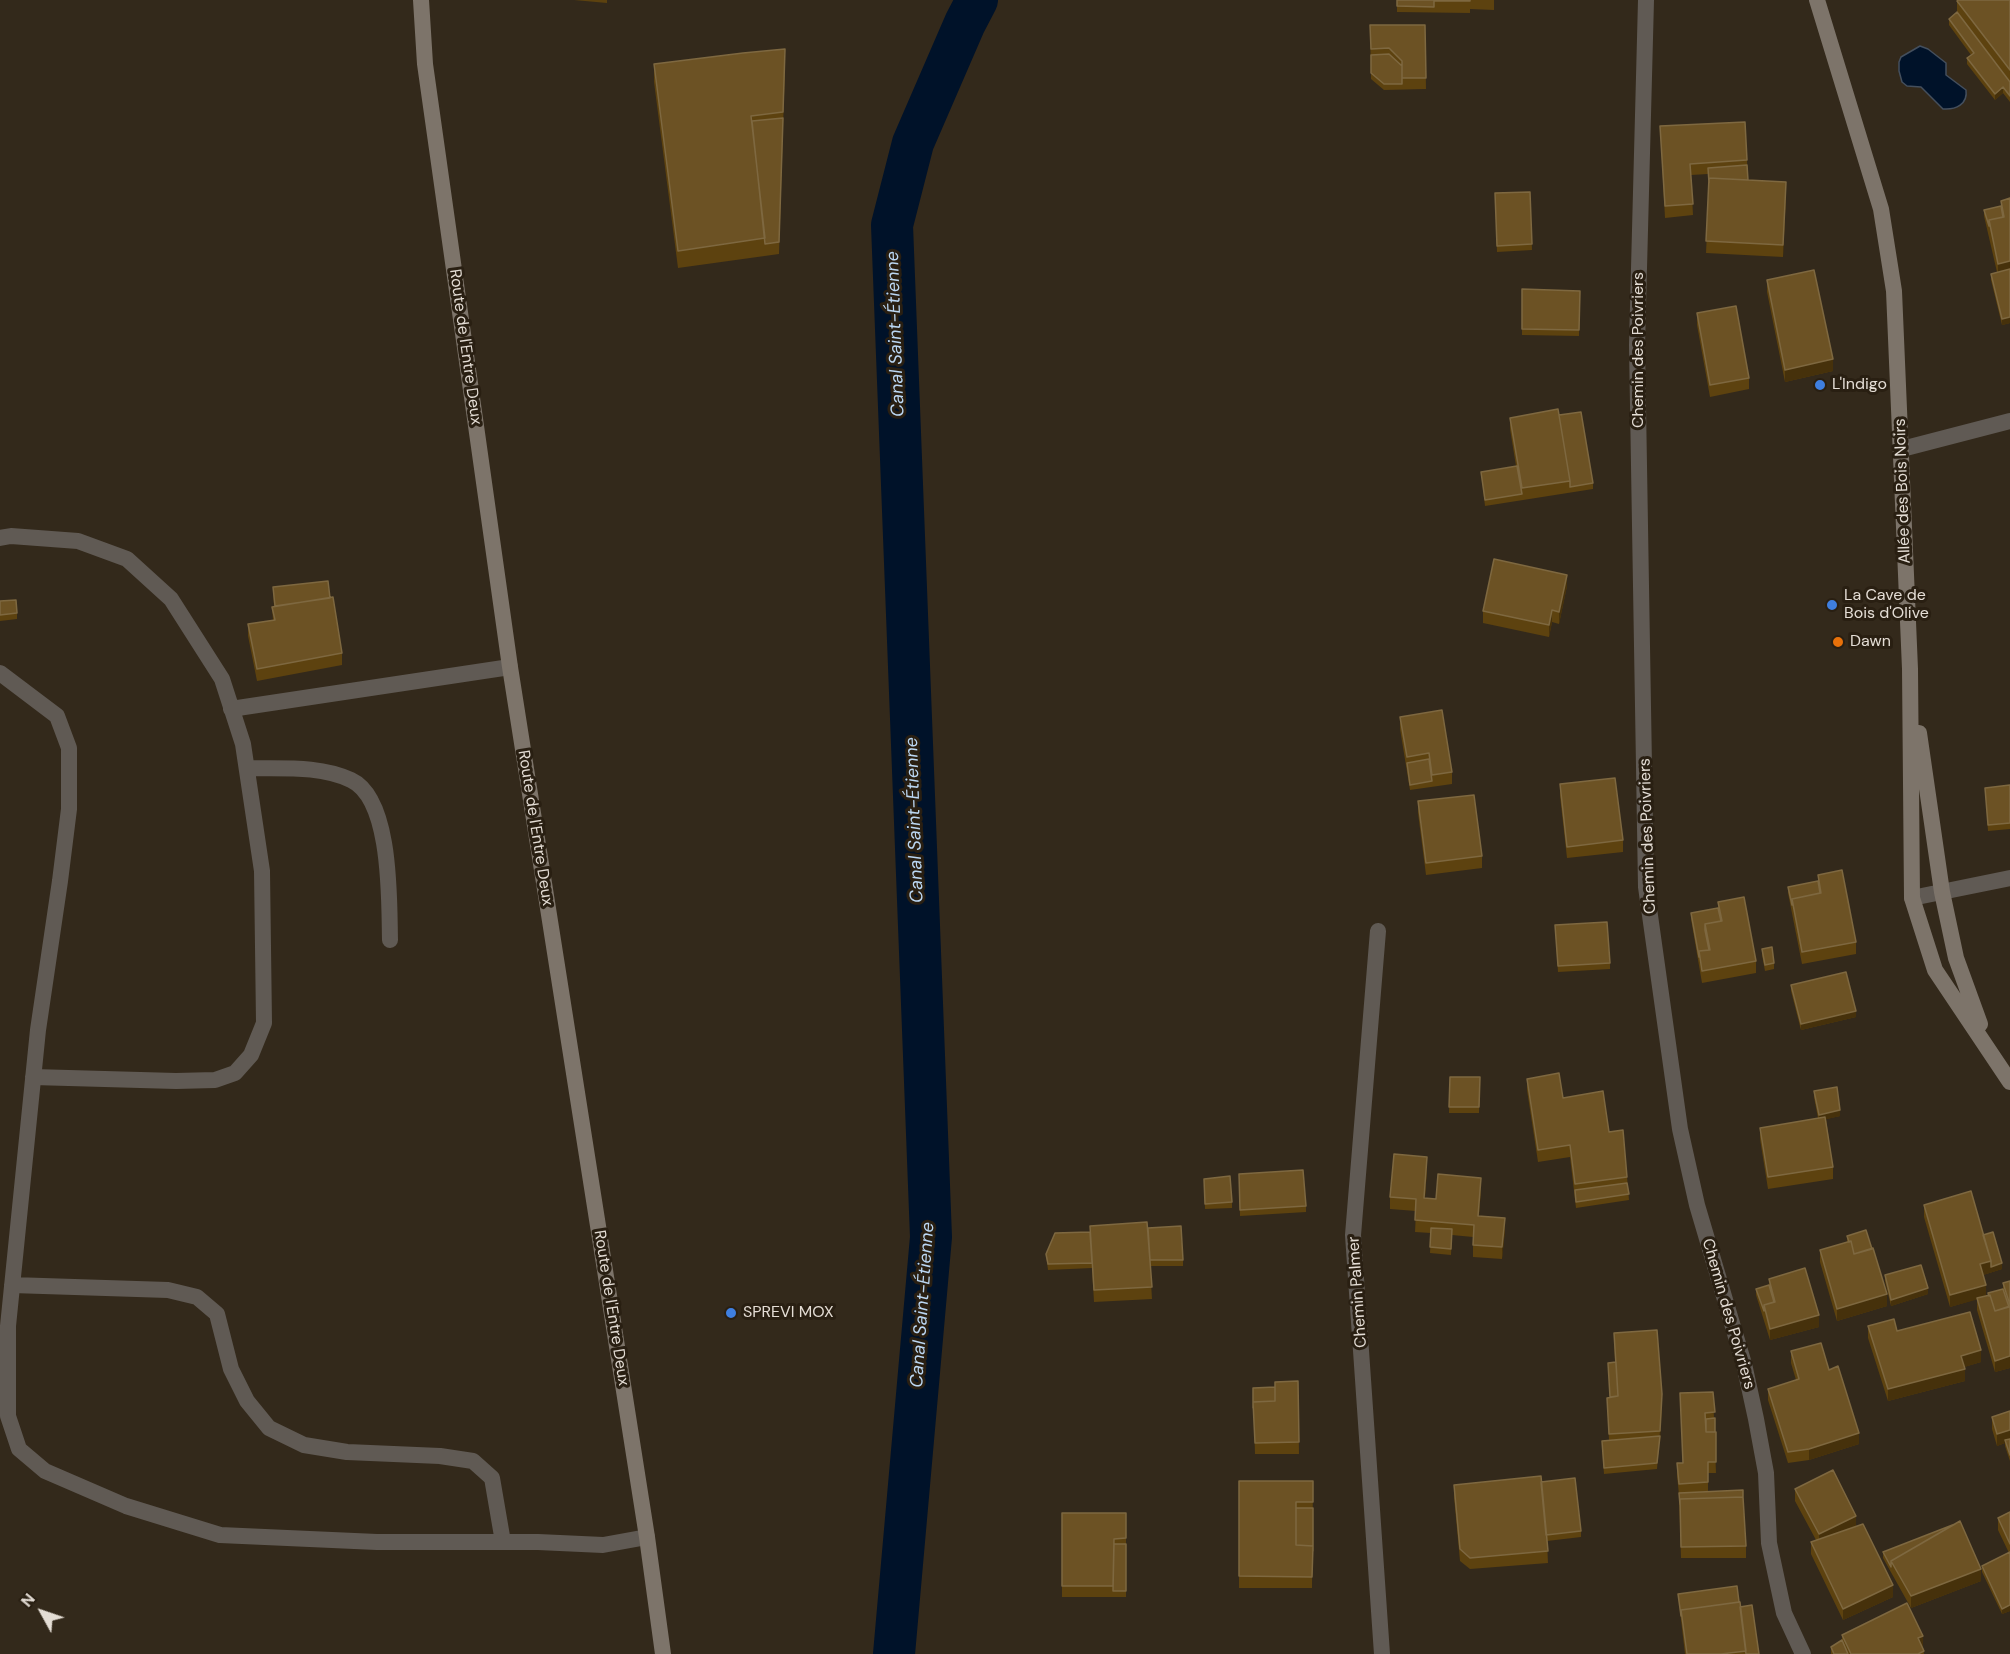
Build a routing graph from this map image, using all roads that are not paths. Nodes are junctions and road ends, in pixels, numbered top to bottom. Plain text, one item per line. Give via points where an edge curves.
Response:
1 (421, 0) edge
2 (1646, 0) edge
3 (1817, 0) edge
4 (2010, 421) edge
5 (1902, 449) junction
6 (0, 538) edge
7 (510, 667) junction
8 (1910, 669) junction
9 (0, 673) edge
10 (231, 708) junction
11 (247, 768) junction
12 (2010, 878) edge
13 (1942, 892) junction
14 (1912, 898) junction
15 (1378, 931) dead end
16 (390, 940) dead end
17 (1988, 1047) junction
18 (33, 1077) junction
19 (2010, 1082) edge
20 (12, 1285) junction
21 (647, 1537) junction
22 (503, 1542) junction
23 (663, 1654) edge
24 (1382, 1654) edge
25 (1803, 1654) edge

1 - 7 main road, Route de l'Entre Deux via 425,64
2 - 25 street, Chemin des Poivriers via 1637,345 1646,887 1680,1130 1756,1419 1766,1473 1769,1543 1784,1613
3 - 5 main road, Allée des Bois Noirs via 1881,209 1894,291
4 - 5 street
5 - 8 main road, Allée des Bois Noirs
6 - 10 street via 78,541 127,559 171,599 222,680
7 - 10 street
7 - 21 main road, Route de l'Entre Deux
8 - 13 main road, Allée des Bois Noirs
8 - 14 main road, Allée des Bois Noirs
9 - 18 street via 57,716 69,748 69,809
10 - 11 street
11 - 16 street via 321,771 353,781 366,793 379,822 387,860
11 - 18 street via 262,871 264,1023 251,1055 235,1073 215,1080
12 - 13 street
13 - 14 street
13 - 17 main road, Allée des Bois Noirs via 1956,958
14 - 17 main road, Allée des Bois Noirs via 1935,970
15 - 24 street, Chemin Palmer via 1353,1234
17 - 19 main road, Allée des Bois Noirs
18 - 20 street
20 - 22 street via 168,1290 197,1297 217,1314 231,1369 247,1401 269,1428 304,1445 347,1452 473,1461 492,1478
20 - 22 street via 8,1416 19,1449 45,1471 126,1506 220,1535 378,1542
21 - 22 street via 603,1545
21 - 23 main road, Route de l'Entre Deux

